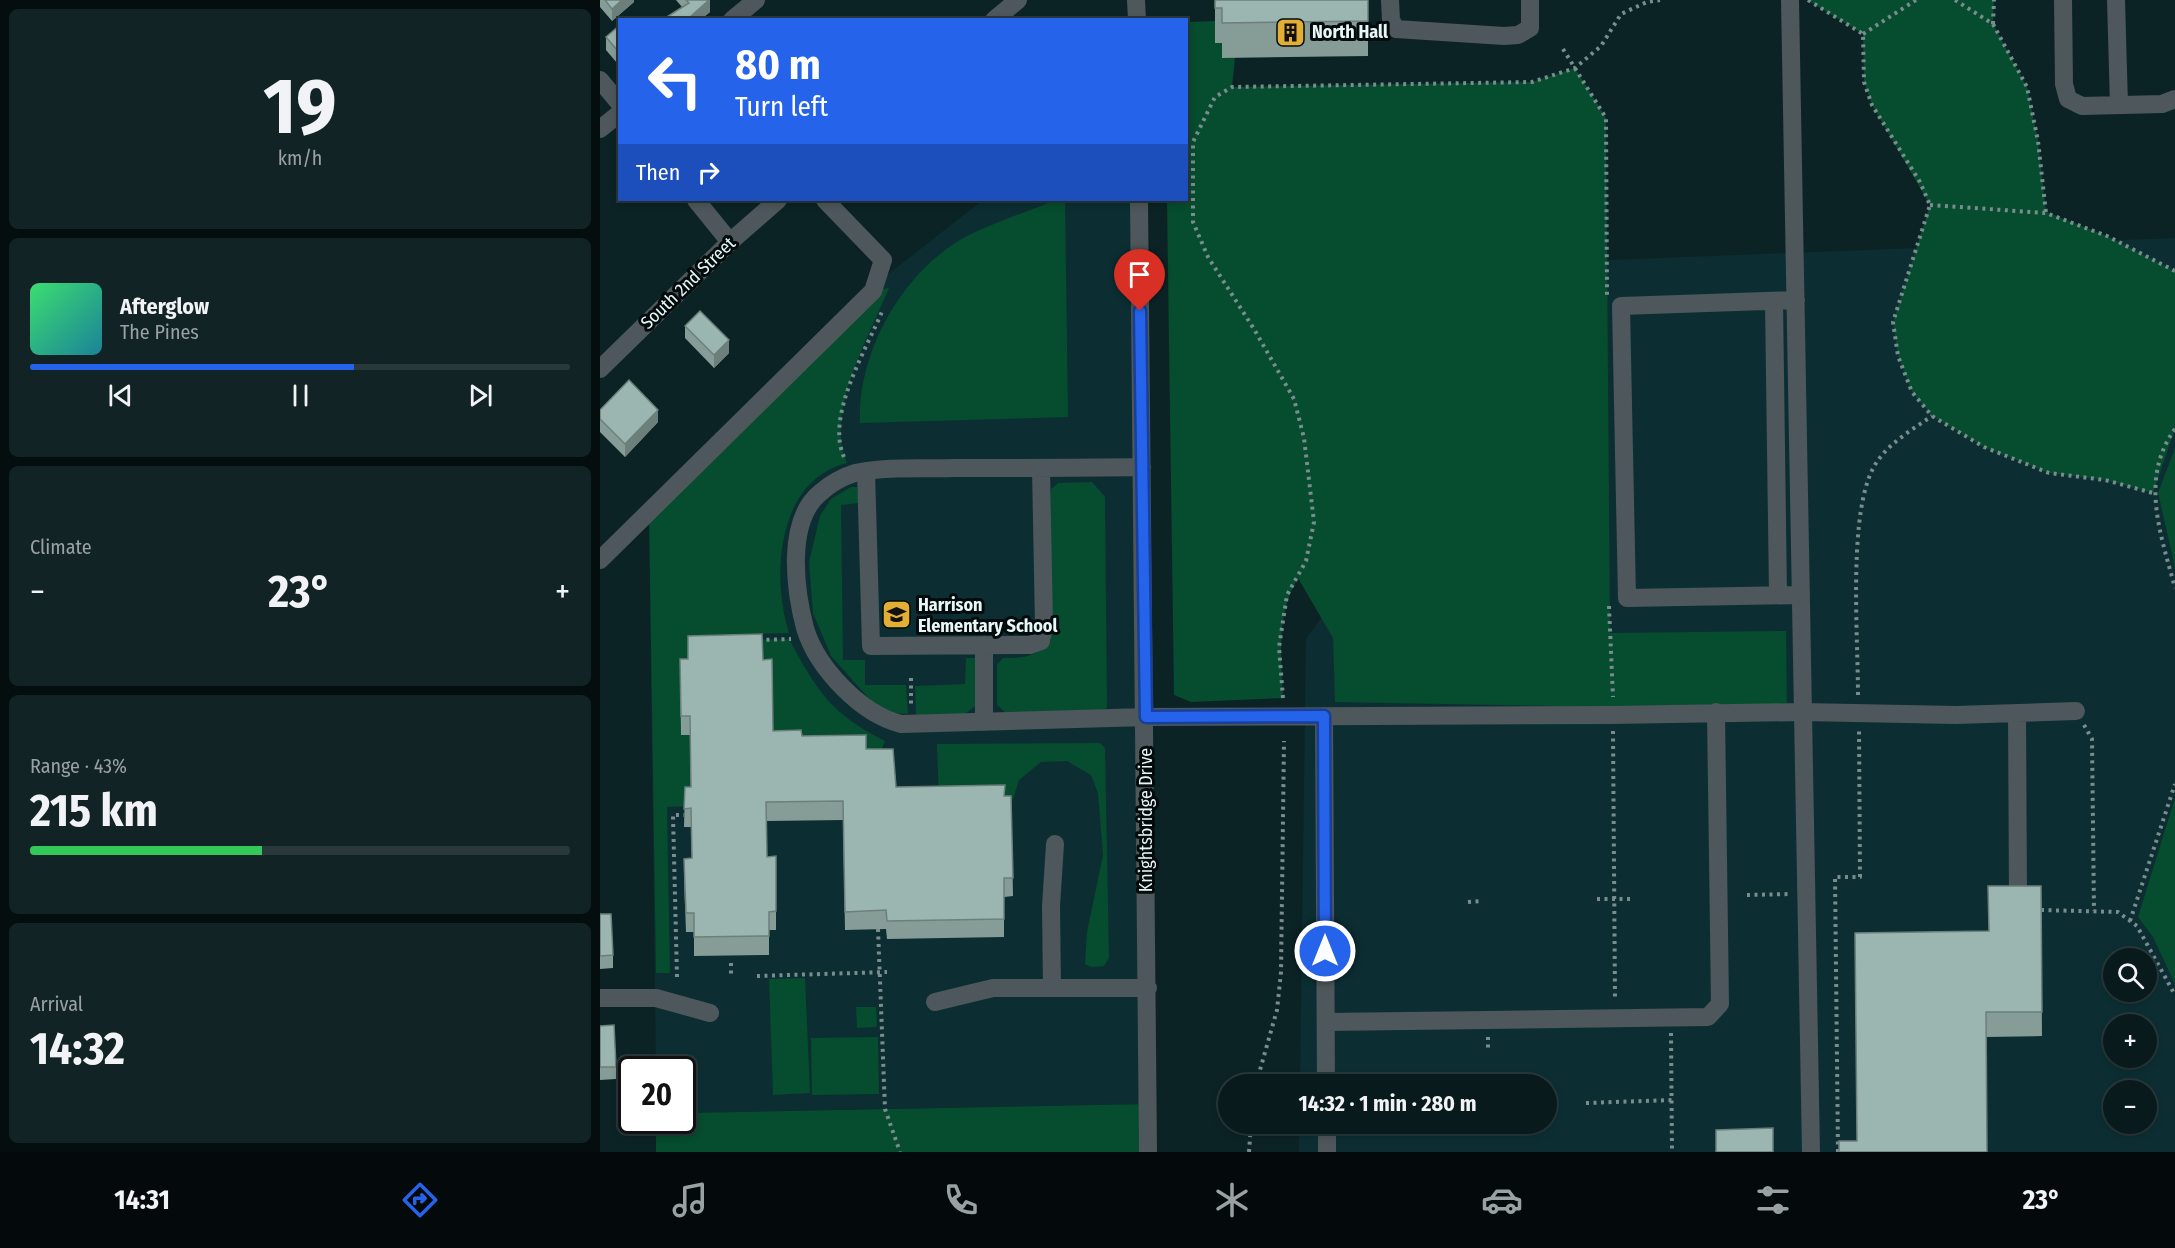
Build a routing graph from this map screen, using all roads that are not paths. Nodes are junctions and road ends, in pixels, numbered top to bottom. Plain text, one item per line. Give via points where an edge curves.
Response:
1 (756, 0) edge
2 (1018, 0) edge
3 (1136, 0) edge
4 (1390, 0) edge
5 (1530, 0) edge
6 (1790, 0) edge
7 (2063, 0) edge
8 (2116, 0) edge
9 (734, 18) edge
10 (996, 18) edge
11 (1137, 18) edge
12 (600, 80) edge
13 (2175, 99) edge
14 (618, 102) edge
15 (2119, 105) junction
16 (618, 115) edge
17 (600, 129) edge
18 (697, 201) edge
19 (777, 201) edge
20 (826, 201) edge
21 (1139, 201) edge
22 (730, 242) junction
23 (1796, 300) junction
24 (1774, 301) junction
25 (600, 369) edge
26 (1142, 467) junction
27 (1041, 468) junction
28 (859, 472) junction
29 (600, 560) edge
30 (1801, 595) junction
31 (1778, 596) junction
32 (984, 645) junction
33 (1803, 711) junction
34 (2076, 711) road end
35 (1716, 712) junction
36 (2017, 713) junction
37 (1324, 716) junction
38 (1146, 717) junction
39 (984, 722) junction
40 (1055, 844) dead end
41 (2018, 896) edge
42 (1052, 988) junction
43 (1148, 988) junction
44 (600, 998) edge
45 (935, 1002) dead end
46 (710, 1012) dead end
47 (1326, 1022) junction
48 (1326, 1074) edge
49 (1327, 1134) edge
50 (1148, 1152) edge
51 (1327, 1152) edge
52 (1811, 1152) edge

1 - 9 street
2 - 10 street
3 - 11 street
4 - 5 street via 1391,20 1396,29 1504,36 1518,35 1530,28
6 - 23 street
7 - 15 street via 2064,84 2068,99 2082,106
8 - 15 street
12 - 14 street
13 - 15 street via 2162,104
16 - 17 street
18 - 22 street
19 - 22 street, South 2nd Street
20 - 29 street via 883,260 873,291
21 - 26 street, Knightsbridge Drive
22 - 25 street, South 2nd Street
23 - 24 street
23 - 30 street
24 - 31 street
24 - 31 street via 1621,306 1628,597
26 - 27 street
26 - 38 street, Knightsbridge Drive
27 - 28 street
27 - 32 street via 1041,640 1030,645
28 - 32 street via 871,646
28 - 39 street via 840,479 818,495 803,517 796,557 797,589 806,630 830,674 859,704 884,720 901,724
30 - 31 street
30 - 33 street
32 - 39 street
33 - 35 street
33 - 36 street
33 - 52 street
34 - 36 street
35 - 37 street
35 - 47 street via 1720,1004 1708,1017
36 - 41 street
37 - 38 street
37 - 47 street
38 - 39 street
38 - 43 street, Knightsbridge Drive
40 - 42 street
42 - 43 street
42 - 45 street via 993,988
43 - 50 street, Knightsbridge Drive
44 - 46 street via 656,998
47 - 48 street
49 - 51 street

